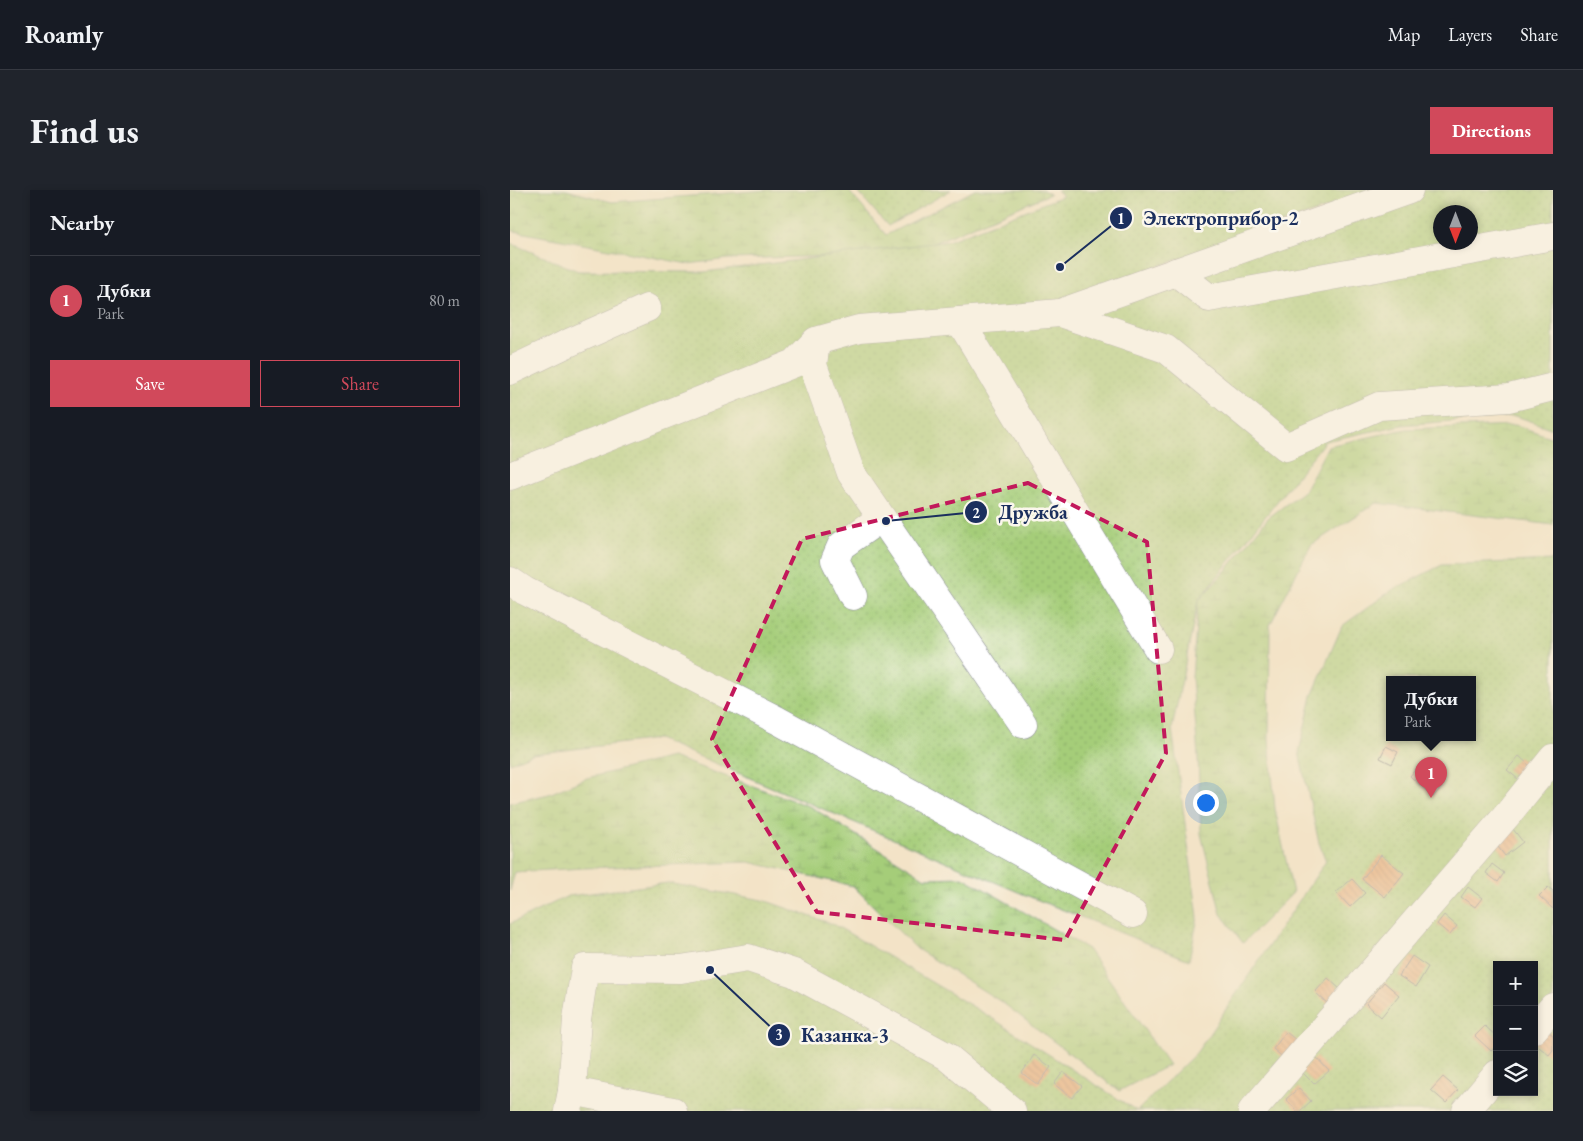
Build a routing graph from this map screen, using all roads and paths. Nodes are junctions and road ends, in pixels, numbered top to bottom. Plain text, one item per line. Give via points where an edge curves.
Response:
1 (1409, 190) edge
2 (1553, 236) edge
3 (1176, 272) junction
4 (648, 308) dead end
5 (1060, 313) junction
6 (960, 321) junction
7 (816, 341) junction
8 (510, 371) edge
9 (1553, 387) edge
10 (510, 476) edge
11 (881, 518) junction
12 (510, 581) edge
13 (853, 596) dead end
14 (1158, 649) dead end
15 (1023, 724) dead end
16 (1553, 758) edge
17 (1133, 914) dead end
18 (1553, 1007) edge
19 (1538, 1024) edge
20 (1493, 1079) edge
21 (570, 1101) edge
22 (673, 1111) edge
23 (1012, 1111) edge
24 (1252, 1111) edge
25 (1466, 1111) edge

1 - 3 lane
2 - 3 lane via 1210,298
3 - 5 lane
4 - 8 lane
5 - 6 lane
5 - 9 lane via 1166,349 1286,447 1379,406 1509,398
6 - 7 lane via 859,329
6 - 14 lane
7 - 10 lane via 795,363
7 - 11 lane via 813,365 852,473
11 - 13 lane via 841,546 835,560
11 - 15 lane
12 - 17 lane via 777,720
16 - 24 lane via 1496,829
18 - 19 lane
20 - 25 lane
21 - 22 lane
21 - 23 lane via 585,968 681,969 748,958 794,972 946,1056

